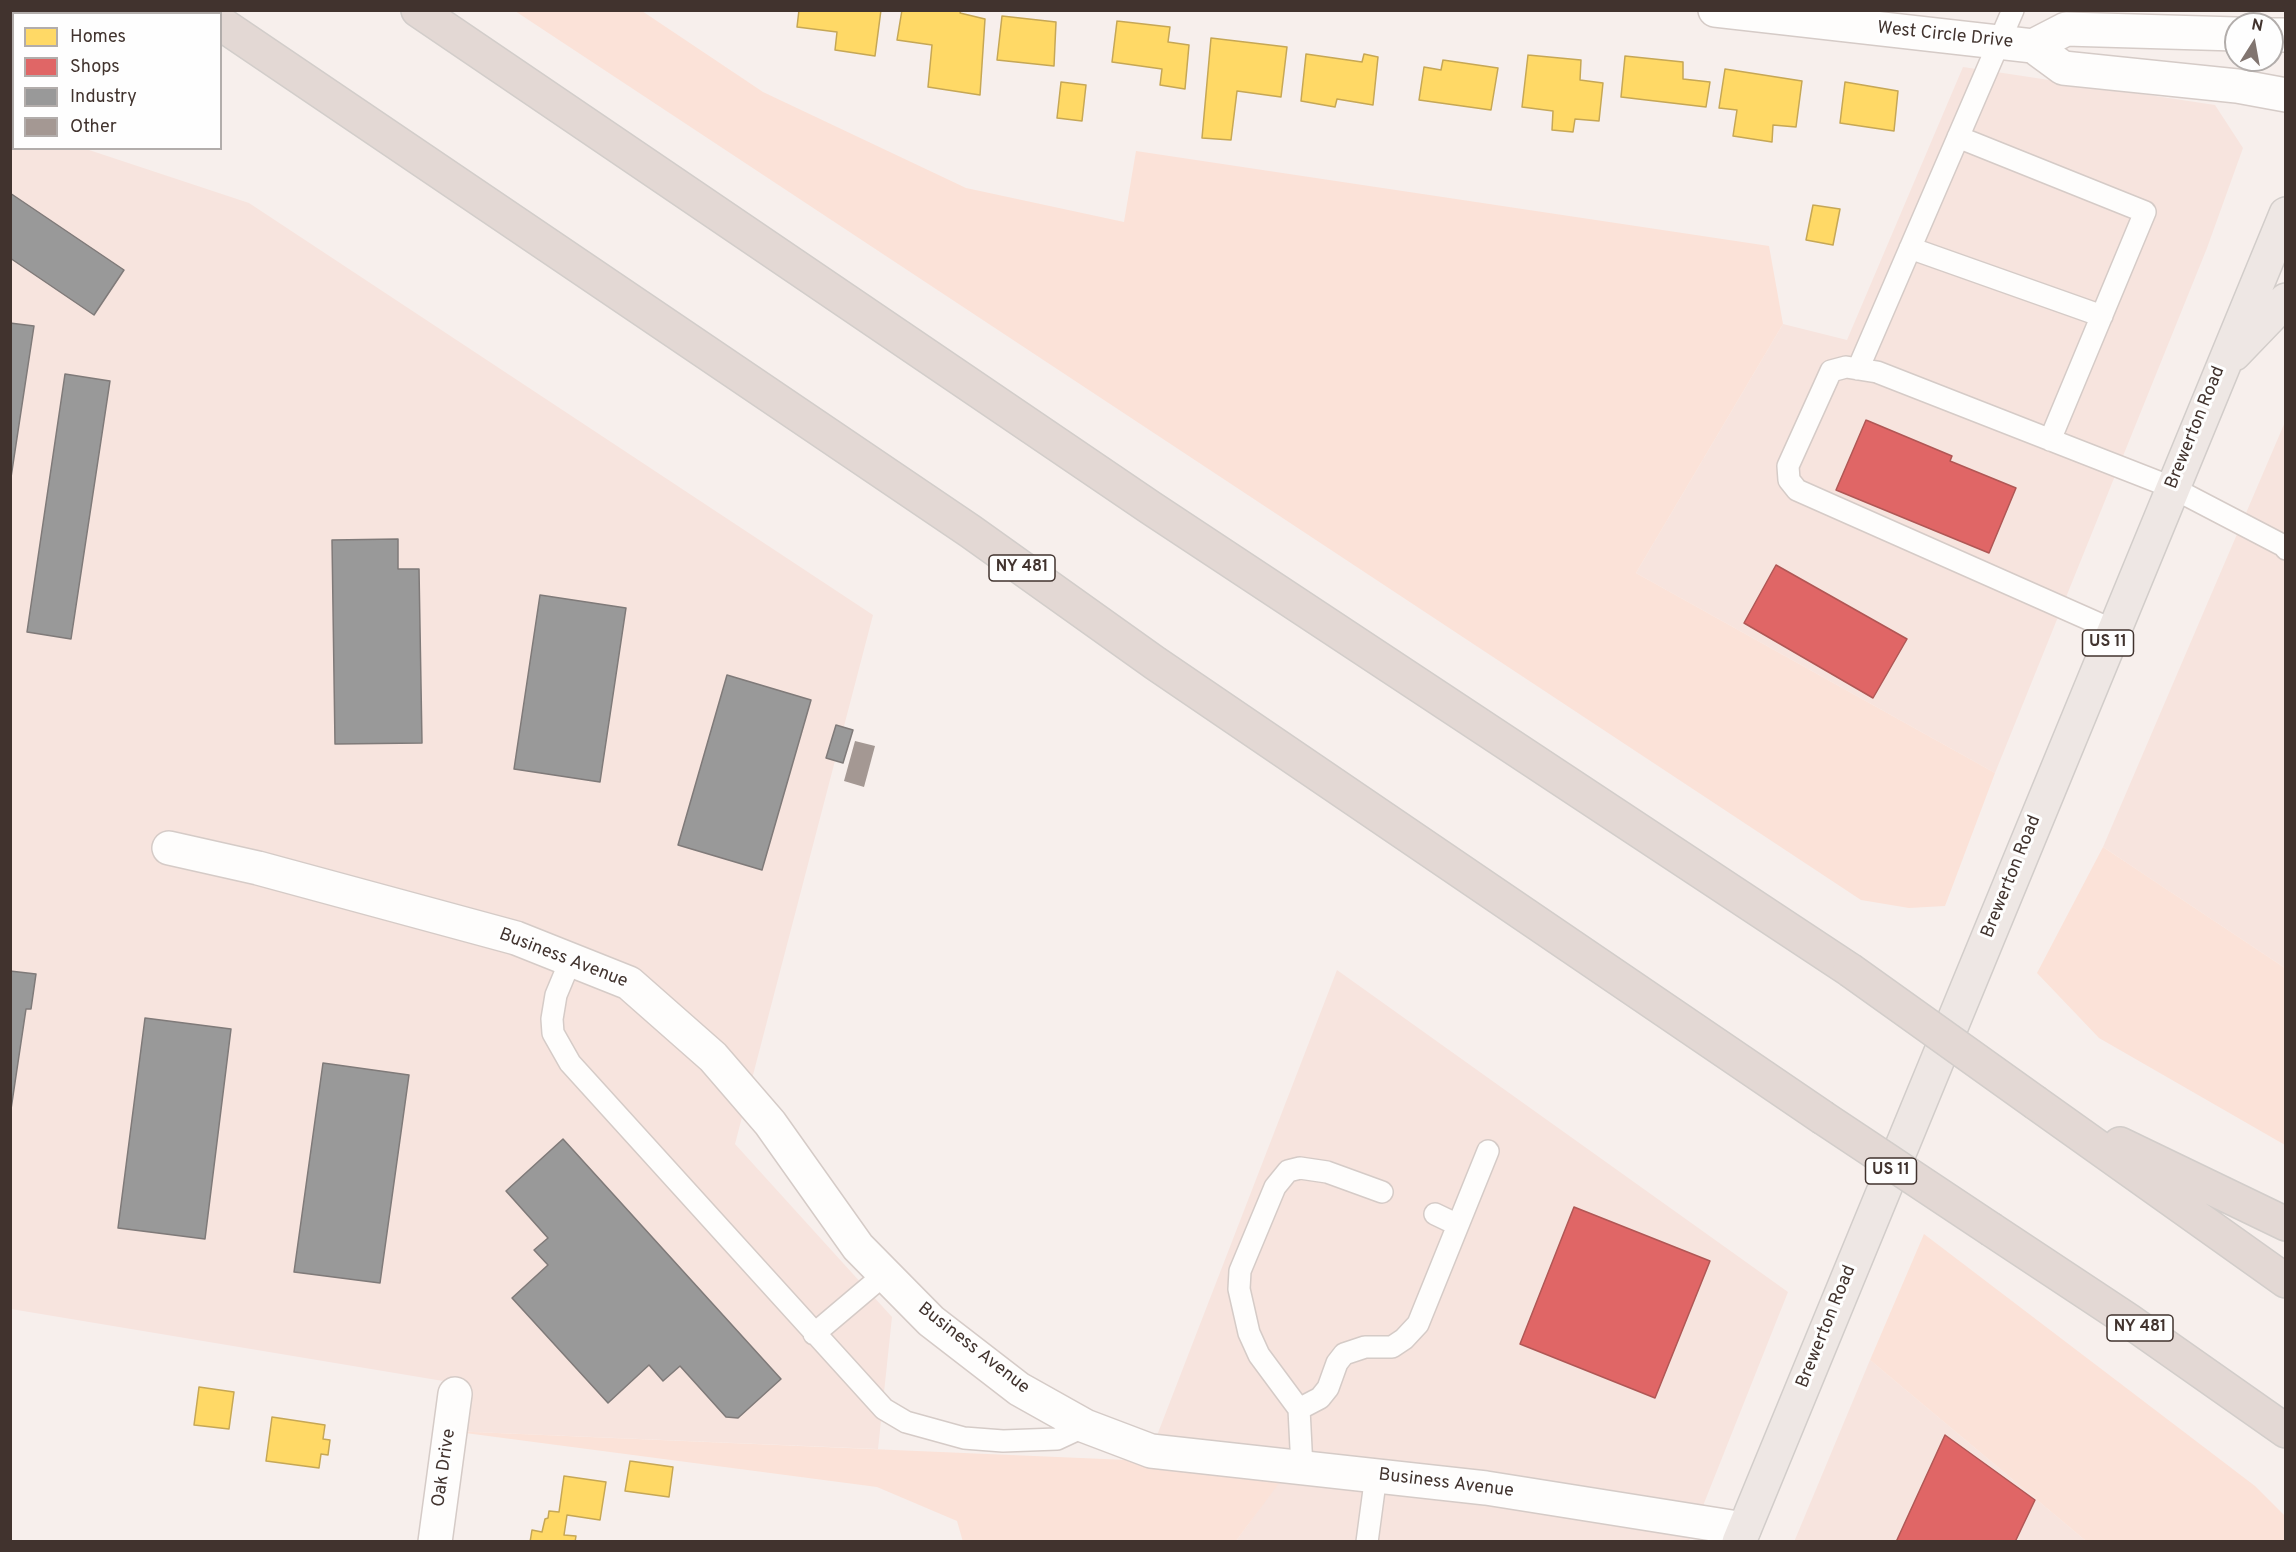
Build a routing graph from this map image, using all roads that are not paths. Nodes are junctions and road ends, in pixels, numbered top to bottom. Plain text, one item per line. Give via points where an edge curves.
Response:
1 (418, 10) edge
2 (1715, 10) edge
3 (2013, 10) edge
4 (222, 24) edge
5 (2224, 34) edge
6 (1998, 42) junction
7 (2033, 46) junction
8 (2286, 94) edge
9 (1958, 137) junction
10 (2286, 214) edge
11 (1910, 248) junction
12 (2286, 300) edge
13 (2102, 316) junction
14 (2220, 368) junction
15 (1858, 369) junction
16 (2050, 440) junction
17 (2171, 487) junction
18 (2286, 549) edge
19 (2113, 630) junction
20 (169, 848) dead end
21 (571, 959) junction
22 (2036, 1103) junction
23 (1488, 1151) dead end
24 (1382, 1192) dead end
25 (1435, 1214) dead end
26 (2286, 1224) edge
27 (1458, 1225) junction
28 (885, 1274) junction
29 (2286, 1281) edge
30 (814, 1334) junction
31 (455, 1394) dead end
32 (1299, 1409) junction
33 (1085, 1426) junction
34 (2286, 1431) edge
35 (1302, 1468) junction
36 (1376, 1475) junction
37 (1741, 1535) edge
38 (435, 1542) edge
39 (1367, 1542) edge

1 - 22 highway, bridge via 1151,508 1850,970
2 - 6 street, West Circle Drive
3 - 6 lane
4 - 34 highway, NY 481, bridge
5 - 7 street, West Circle Drive via 2066,29
6 - 7 street, West Circle Drive
6 - 9 lane
7 - 8 street, West Circle Drive via 2063,68
9 - 11 lane
9 - 13 lane via 2145,212
10 - 14 main road, Brewerton Road / US 11
11 - 13 lane
11 - 15 lane
12 - 14 main road
13 - 16 lane
14 - 17 main road, Brewerton Road / US 11
15 - 16 lane via 1877,372
15 - 19 lane via 1846,367 1832,372 1788,466 1789,480 1797,490
16 - 17 lane
17 - 18 lane
17 - 19 main road, Brewerton Road / US 11
19 - 37 main road, Brewerton Road / US 11
20 - 21 street, Business Avenue via 516,938
21 - 28 street, Business Avenue via 629,983 713,1057 770,1124 858,1247
21 - 30 lane via 556,995 552,1019 553,1033 570,1063
22 - 26 highway
22 - 29 highway
23 - 27 lane
24 - 32 lane via 1327,1172 1300,1167 1288,1171 1275,1187 1240,1271 1239,1290 1249,1333 1259,1355
25 - 27 lane
27 - 32 lane via 1418,1324 1392,1347 1365,1347 1344,1354 1320,1398
28 - 30 lane
28 - 33 street, Business Avenue via 931,1321 1019,1389
30 - 33 lane via 884,1409 906,1422 964,1438 1003,1441 1057,1439
31 - 38 street, Oak Drive
32 - 35 lane
33 - 35 street, Business Avenue via 1151,1451
35 - 36 street, Business Avenue
36 - 37 street, Business Avenue via 1486,1488
36 - 39 lane

